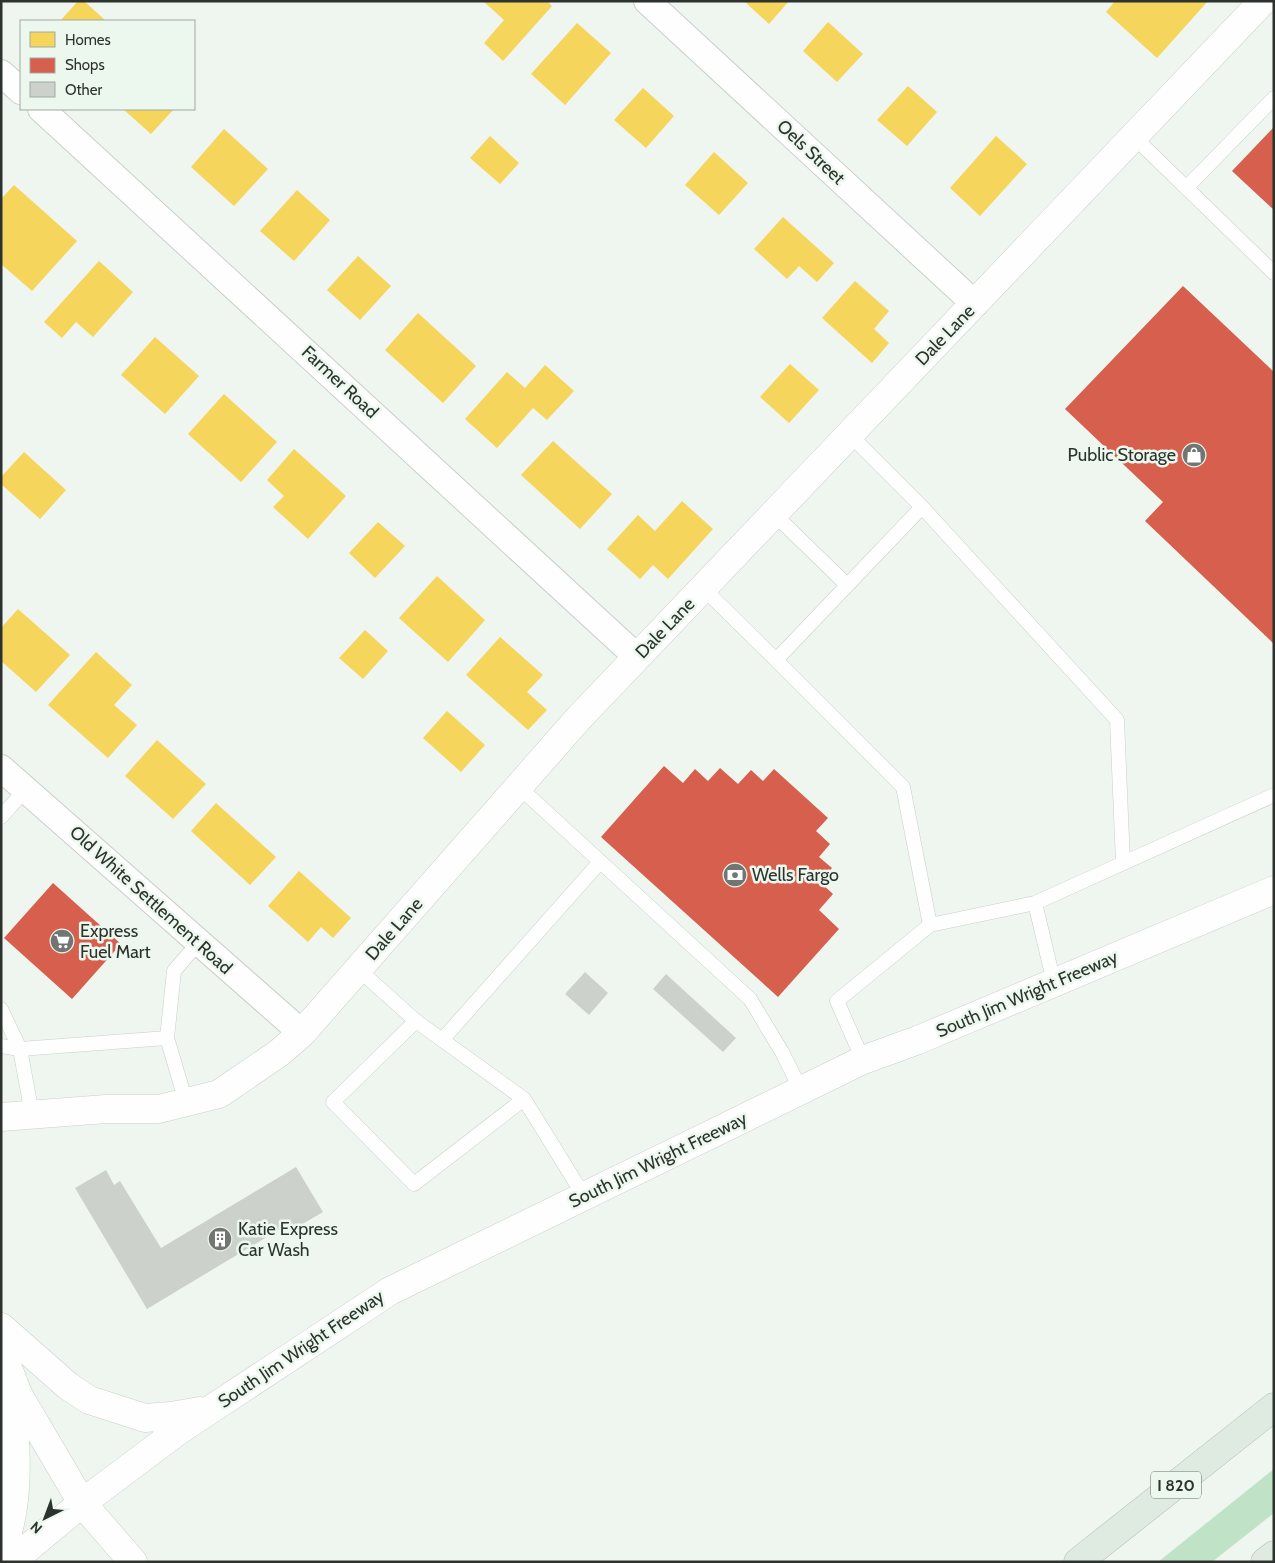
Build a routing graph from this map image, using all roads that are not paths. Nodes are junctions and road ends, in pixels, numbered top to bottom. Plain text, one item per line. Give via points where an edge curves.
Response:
1 (647, 1) edge
2 (1263, 1) edge
3 (1, 73) edge
4 (20, 90) edge
5 (1274, 98) edge
6 (42, 110) edge
7 (1134, 137) junction
8 (1186, 188) junction
9 (1274, 273) edge
10 (975, 304) junction
11 (850, 434) junction
12 (922, 507) junction
13 (774, 514) junction
14 (847, 585) junction
15 (703, 588) junction
16 (637, 657) junction
17 (776, 660) junction
18 (1, 768) edge
19 (518, 786) junction
20 (26, 789) junction
21 (1274, 795) edge
22 (1, 817) edge
23 (600, 862) junction
24 (1123, 863) junction
25 (1274, 890) edge
26 (1035, 903) junction
27 (930, 925) junction
28 (199, 942) junction
29 (358, 969) junction
30 (1054, 983) junction
31 (1, 1010) edge
32 (416, 1021) junction
33 (302, 1033) junction
34 (167, 1038) junction
35 (442, 1040) junction
36 (1, 1046) edge
37 (20, 1049) junction
38 (863, 1060) junction
39 (801, 1090) junction
40 (524, 1099) junction
41 (186, 1102) junction
42 (32, 1114) junction
43 (1, 1117) edge
44 (584, 1196) junction
45 (1, 1327) edge
46 (5, 1361) edge
47 (1274, 1408) edge
48 (212, 1409) junction
49 (82, 1503) junction
50 (1, 1553) edge
51 (1274, 1555) edge
52 (10, 1562) edge
53 (133, 1562) edge
54 (1078, 1562) edge
55 (1265, 1562) edge

1 - 10 street, Oels Street
2 - 7 main road, Dale Lane
3 - 4 street
5 - 8 lane
6 - 16 street, Farmer Road
7 - 8 lane
7 - 10 main road, Dale Lane
8 - 9 lane
10 - 11 main road, Dale Lane
11 - 12 lane
11 - 13 main road, Dale Lane
12 - 14 lane
12 - 24 lane via 1117,720
13 - 14 lane
13 - 15 main road, Dale Lane
14 - 17 lane
15 - 16 main road, Dale Lane
15 - 17 lane
16 - 19 main road, Dale Lane
17 - 27 lane via 902,787
18 - 20 street, Old White Settlement Road
19 - 23 lane
19 - 29 main road, Dale Lane
20 - 22 lane
20 - 28 street, Old White Settlement Road
21 - 24 lane
23 - 35 lane
23 - 39 lane via 750,999
24 - 26 lane
25 - 30 main road, South Jim Wright Freeway
26 - 27 lane
26 - 30 lane
27 - 38 lane via 837,1001
28 - 33 street, Old White Settlement Road
28 - 34 lane via 174,971
29 - 32 lane
29 - 33 main road, Dale Lane
30 - 38 main road, South Jim Wright Freeway
31 - 37 lane
32 - 35 lane
32 - 40 lane via 333,1102 414,1184
33 - 41 main road, Dale Lane via 219,1094
34 - 37 lane
34 - 41 lane
35 - 40 lane
36 - 37 lane
37 - 42 lane
38 - 39 main road, South Jim Wright Freeway
39 - 44 main road, South Jim Wright Freeway
40 - 44 lane
41 - 42 main road, Dale Lane via 159,1108
42 - 43 main road, Dale Lane
44 - 48 main road, South Jim Wright Freeway via 390,1291
45 - 48 main road via 68,1386 89,1400 145,1418
46 - 49 main road via 18,1394
46 - 50 main road via 15,1439 16,1481 14,1510
47 - 54 highway, I 820
48 - 49 main road, South Jim Wright Freeway
49 - 52 main road, South Jim Wright Freeway
49 - 53 main road
51 - 55 highway

